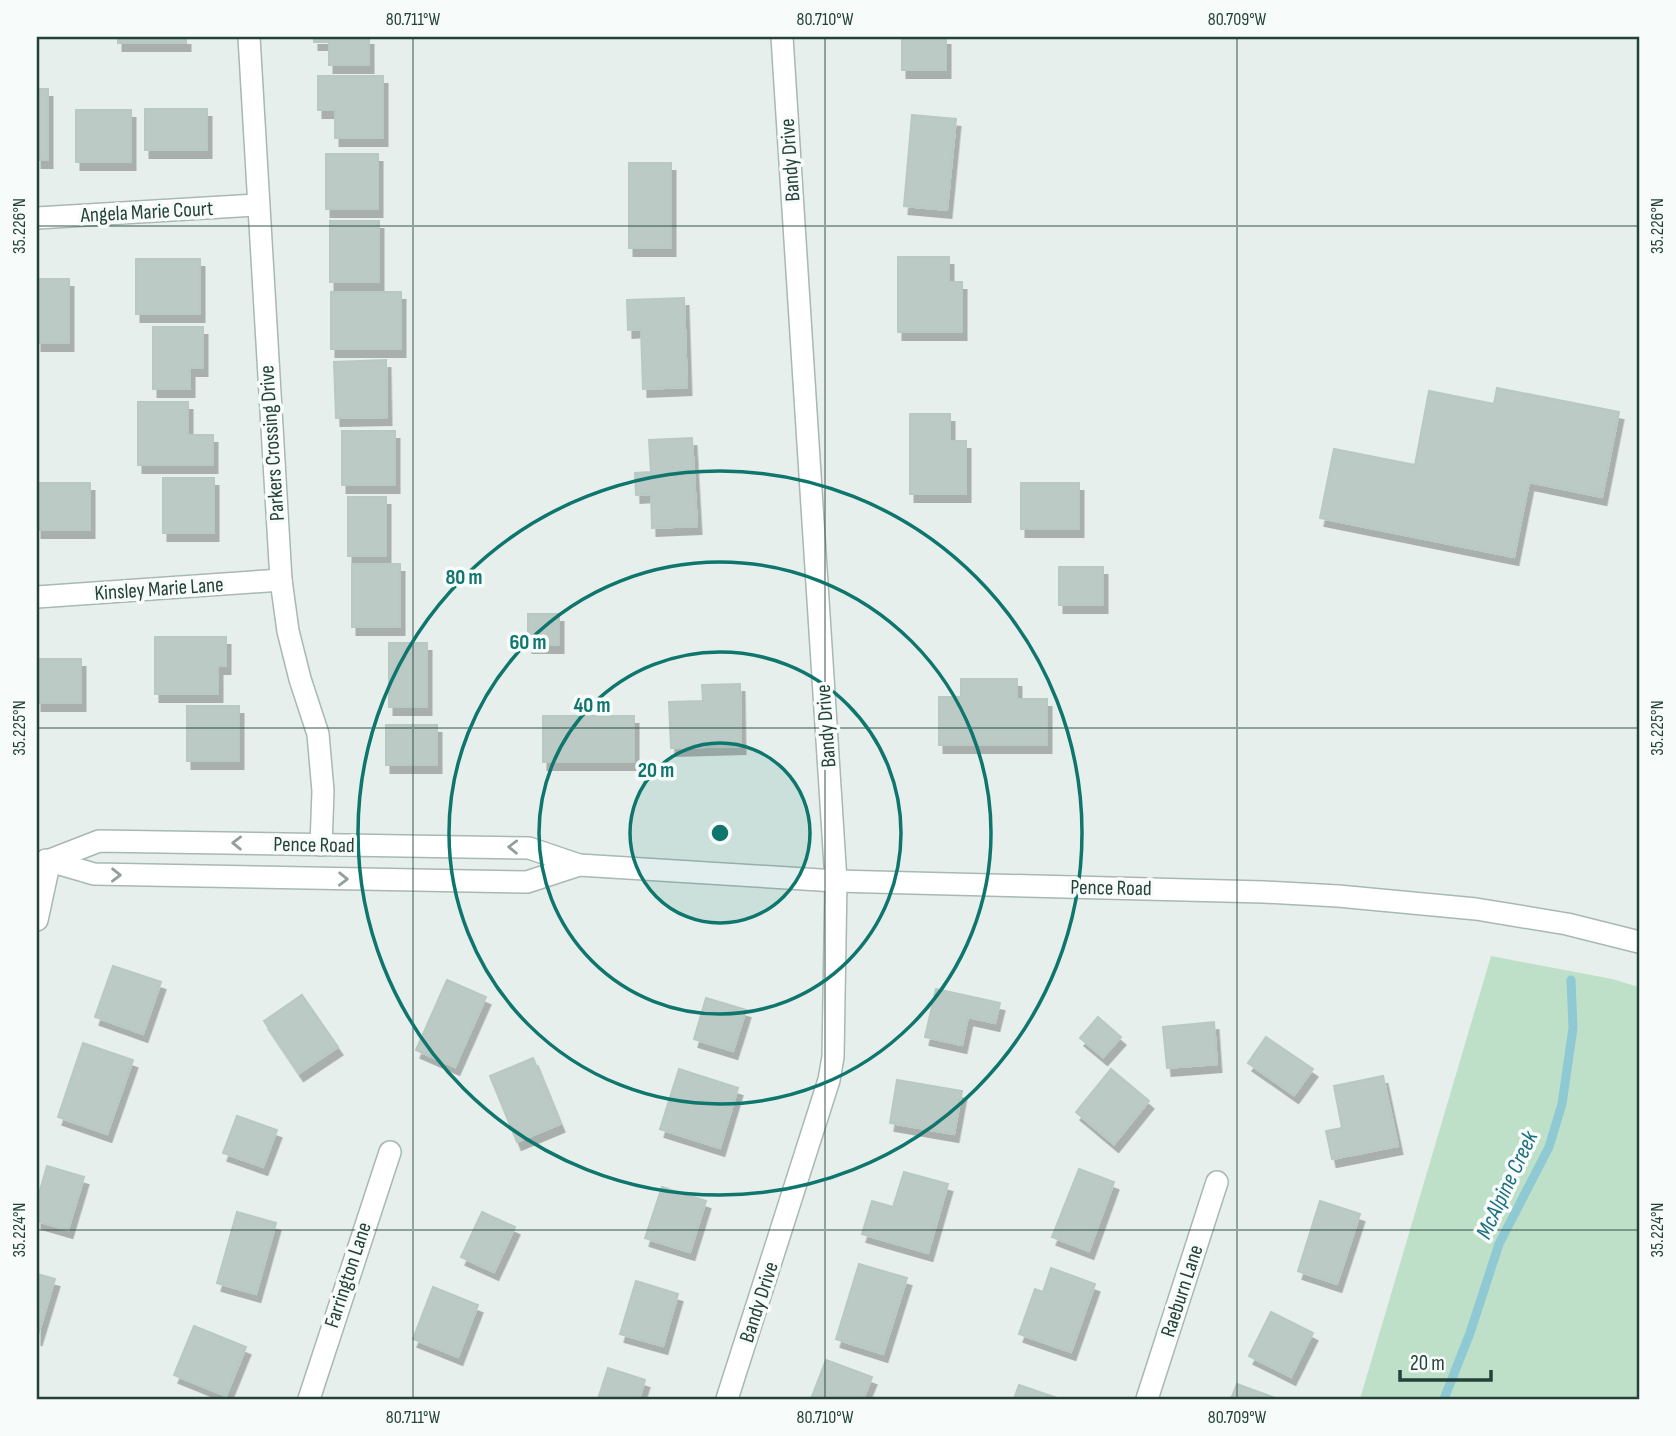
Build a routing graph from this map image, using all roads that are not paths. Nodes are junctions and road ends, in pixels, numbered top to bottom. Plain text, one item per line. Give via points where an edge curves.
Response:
1 (249, 37) edge
2 (782, 37) edge
3 (257, 205) junction
4 (37, 218) edge
5 (281, 580) junction
6 (37, 597) edge
7 (321, 845) junction
8 (43, 860) edge
9 (579, 865) junction
10 (836, 881) junction
11 (37, 920) edge
12 (1639, 942) edge
13 (390, 1152) dead end
14 (1217, 1182) dead end
15 (309, 1399) edge
16 (727, 1399) edge
17 (1147, 1399) edge

1 - 3 street, Parkers Crossing Drive
2 - 10 street, Bandy Drive
3 - 4 street, Angela Marie Court
3 - 5 street, Parkers Crossing Drive
5 - 6 street, Kinsley Marie Lane
5 - 7 street, Parkers Crossing Drive via 294,655 318,734
7 -> 8 street, Pence Road via 99,841
9 -> 7 street, Pence Road via 528,848
8 -> 9 street, Pence Road via 94,874 527,882
8 - 11 street
9 - 10 street, Pence Road
10 - 12 street, Pence Road via 1338,896 1476,909
10 - 16 street, Bandy Drive via 829,1080
13 - 15 street, Farrington Lane
14 - 17 street, Raeburn Lane

